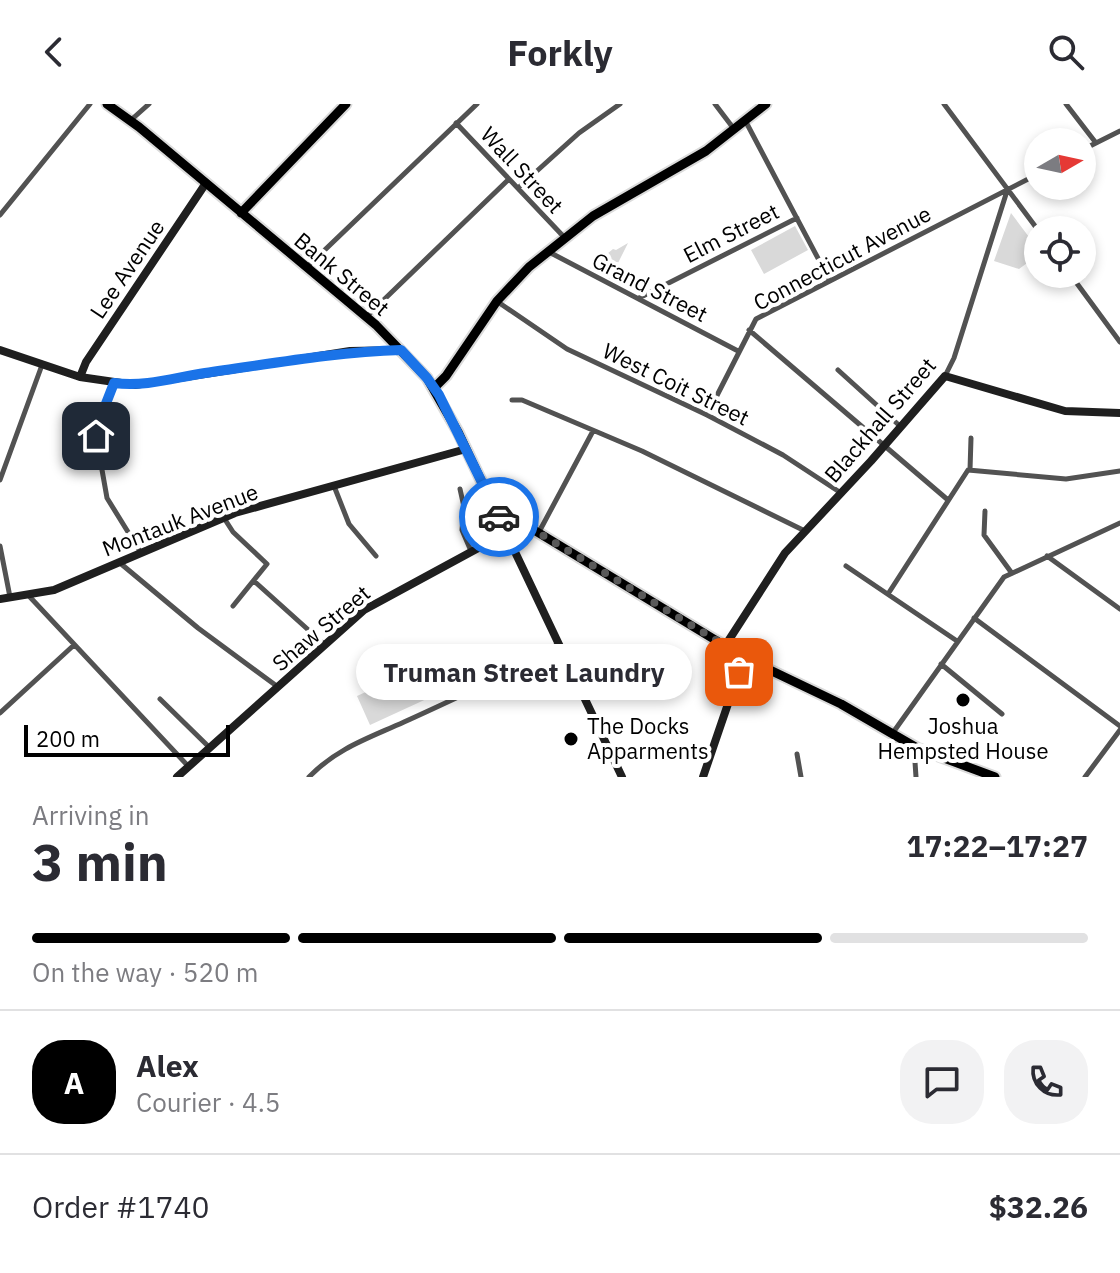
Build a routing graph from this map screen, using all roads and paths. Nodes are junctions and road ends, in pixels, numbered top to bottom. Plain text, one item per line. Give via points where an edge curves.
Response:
1 (90, 104) edge
2 (107, 104) edge
3 (149, 104) edge
4 (346, 104) edge
5 (477, 104) edge
6 (620, 104) edge
7 (715, 104) edge
8 (766, 104) edge
9 (944, 104) edge
10 (1066, 104) edge
11 (131, 121) junction
12 (746, 122) junction
13 (456, 123) junction
14 (1084, 128) edge
15 (734, 130) junction
16 (1120, 131) edge
17 (1096, 143) edge
18 (509, 179) junction
19 (1024, 181) edge
20 (206, 183) junction
21 (518, 188) junction
22 (1008, 190) junction
23 (241, 213) junction
24 (0, 215) edge
25 (1028, 216) edge
26 (797, 218) junction
27 (565, 238) junction
28 (549, 252) junction
29 (307, 268) junction
30 (830, 281) junction
31 (1080, 288) edge
32 (638, 299) junction
33 (497, 301) junction
34 (366, 317) junction
35 (749, 330) junction
36 (1120, 342) edge
37 (0, 350) edge
38 (401, 350) junction
39 (738, 351) junction
40 (42, 365) junction
41 (838, 370) dead end
42 (945, 376) junction
43 (80, 377) junction
44 (114, 383) junction
45 (434, 388) junction
46 (512, 400) dead end
47 (1120, 413) edge
48 (707, 415) junction
49 (901, 427) junction
50 (593, 431) junction
51 (971, 438) dead end
52 (884, 446) junction
53 (466, 449) junction
54 (970, 470) junction
55 (1120, 471) edge
56 (0, 480) edge
57 (334, 486) junction
58 (460, 489) dead end
59 (841, 493) junction
60 (948, 500) junction
61 (985, 511) dead end
62 (224, 518) junction
63 (1120, 523) edge
64 (805, 531) junction
65 (506, 533) junction
66 (539, 533) junction
67 (0, 546) edge
68 (471, 551) junction
69 (141, 553) junction
70 (376, 556) dead end
71 (1047, 556) junction
72 (119, 562) junction
73 (846, 566) dead end
74 (1011, 572) junction
75 (254, 581) junction
76 (888, 594) junction
77 (29, 596) junction
78 (10, 598) junction
79 (0, 599) edge
80 (233, 606) dead end
81 (1120, 609) edge
82 (974, 618) junction
83 (958, 641) junction
84 (324, 644) junction
85 (74, 645) junction
86 (725, 646) junction
87 (561, 648) junction
88 (744, 657) junction
89 (941, 664) junction
90 (278, 687) junction
91 (160, 699) dead end
92 (0, 713) edge
93 (1002, 714) dead end
94 (1120, 728) edge
95 (892, 734) junction
96 (914, 747) junction
97 (210, 748) junction
98 (797, 754) dead end
99 (189, 767) junction
100 (177, 777) edge
101 (309, 777) edge
102 (622, 777) edge
103 (703, 777) edge
104 (801, 777) edge
105 (916, 777) edge
106 (995, 777) edge
107 (1085, 777) edge

1 - 24 street
2 - 11 main road, Bank Street
3 - 11 street
4 - 23 main road
5 - 13 street
6 - 21 street
7 - 15 street
8 - 12 main road
9 - 22 street
10 - 14 street
11 - 20 main road, Bank Street
12 - 15 main road
12 - 26 street
13 - 18 street, Wall Street
13 - 29 street
15 - 27 main road
16 - 17 street
18 - 21 street, Wall Street
18 - 34 street
19 - 22 street, Connecticut Avenue
20 - 23 main road, Bank Street
20 - 43 street, Lee Avenue
21 - 27 street, Wall Street
22 - 25 street
22 - 30 street, Connecticut Avenue
22 - 42 street, Blackhall Street
23 - 29 main road, Bank Street
26 - 30 street
26 - 32 street, Elm Street
27 - 28 main road
28 - 32 street, Grand Street
28 - 33 main road
29 - 34 main road, Bank Street
30 - 35 street, Connecticut Avenue via 756,319
31 - 36 street
32 - 39 street, Grand Street
33 - 45 main road
33 - 48 street, West Coit Street via 567,349
34 - 38 main road, Bank Street
35 - 39 street, Connecticut Avenue
35 - 52 street
37 - 40 street
38 - 44 street via 350,351 153,384
38 - 45 main road, Bank Street
39 - 48 street, Connecticut Avenue
40 - 43 street
40 - 56 street
41 - 49 street
42 - 47 street via 1065,411
42 - 49 street, Blackhall Street
43 - 44 street
44 - 69 street via 95,434 107,498
45 - 53 main road, Bank Street
46 - 50 street
48 - 59 street, West Coit Street
49 - 52 street, Blackhall Street
50 - 64 street
50 - 66 street
51 - 54 street
52 - 59 street, Blackhall Street
52 - 60 street
53 - 57 street, Montauk Avenue
53 - 65 main road, Bank Street
54 - 55 street via 1066,479
54 - 60 street
57 - 62 street, Montauk Avenue
57 - 70 street via 349,524
58 - 68 street via 462,530
59 - 64 street, Blackhall Street
60 - 76 street
61 - 74 street via 984,535
62 - 69 street, Montauk Avenue
62 - 75 street via 266,563
63 - 71 street
64 - 86 street, Blackhall Street via 779,561
65 - 66 main road via 524,527
65 - 68 street, Shaw Street
65 - 87 street, Bank Street
66 - 86 main road
67 - 78 street
68 - 84 street, Shaw Street via 376,602
69 - 72 street, Montauk Avenue
71 - 74 street
71 - 81 street
72 - 77 street, Montauk Avenue
72 - 90 street
73 - 76 street
74 - 82 street
75 - 80 street
75 - 84 street
76 - 83 street
77 - 78 street, Montauk Avenue
77 - 85 street
78 - 79 street, Montauk Avenue
82 - 83 street
82 - 94 street
83 - 89 street
84 - 90 street, Shaw Street
85 - 92 street
85 - 99 street
86 - 88 main road
87 - 101 street via 522,661 516,670 359,741
87 - 102 street, Bank Street
88 - 95 main road
88 - 103 street
89 - 93 street
89 - 95 street
90 - 97 street, Shaw Street
91 - 97 street
94 - 107 street
95 - 96 main road
96 - 105 street
96 - 106 main road
97 - 99 street, Shaw Street
98 - 104 street
99 - 100 street, Shaw Street

